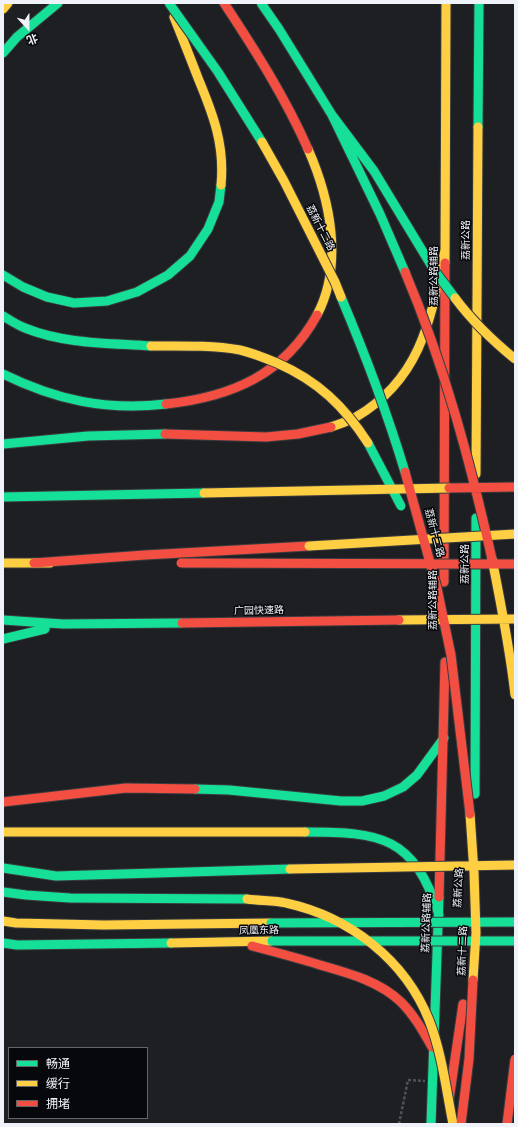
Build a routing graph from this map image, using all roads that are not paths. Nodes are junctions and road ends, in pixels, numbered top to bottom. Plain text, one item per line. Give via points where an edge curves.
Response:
1 (8, 3) edge
2 (58, 3) edge
3 (168, 3) edge
4 (224, 3) edge
5 (261, 3) edge
6 (446, 3) edge
7 (479, 3) edge
8 (3, 9) edge
9 (3, 53) edge
10 (332, 115) junction
11 (445, 250) junction
12 (3, 275) edge
13 (3, 316) edge
14 (515, 358) edge
15 (3, 374) edge
16 (3, 444) edge
17 (515, 487) edge
18 (3, 497) edge
19 (404, 513) dead end
20 (410, 527) dead end
21 (515, 534) edge
22 (3, 563) edge
23 (34, 563) junction
24 (515, 564) edge
25 (437, 588) junction
26 (515, 619) edge
27 (3, 620) edge
28 (63, 624) junction
29 (3, 639) edge
30 (515, 695) edge
31 (444, 738) junction
32 (3, 802) edge
33 (3, 832) edge
34 (515, 865) edge
35 (3, 868) edge
36 (3, 892) edge
37 (439, 915) junction
38 (3, 921) edge
39 (515, 922) edge
40 (515, 941) edge
41 (238, 942) junction
42 (3, 943) edge
43 (434, 1052) junction
44 (515, 1059) edge
45 (515, 1120) edge
46 (431, 1124) edge
47 (444, 1124) edge
48 (453, 1124) edge
49 (461, 1124) edge
50 (507, 1124) edge
51 (513, 1124) edge

1 - 8 main road
2 - 9 main road via 17,37
3 - 12 main road via 213,115 220,145 222,173 219,202 208,229 190,256 168,275 137,292 107,301 74,303 46,297
3 - 25 main road, 荔新十二路, bridge via 218,72 258,136 284,181 335,282 395,438
4 - 15 main road, bridge via 287,106 305,142 327,206 332,256 329,281 312,325 283,360 261,375 233,389 160,405 121,406 86,403 55,396
5 - 10 main road, bridge
6 - 11 main road, 荔新公路辅路
7 - 47 main road, 荔新公路 via 475,798 460,1032
10 - 14 main road, bridge via 374,171 434,270 464,310 491,339
10 - 30 main road, bridge via 380,214 443,372 482,515 500,597
11 - 16 main road, bridge via 424,339 411,364 396,385 372,407 336,426 312,433 280,437 124,434
11 - 31 main road, 荔新公路辅路
13 - 19 main road, bridge via 25,327 58,337 103,343 206,346 241,350 269,359 322,389 338,403 368,442
17 - 18 main road, bridge
20 - 25 main road, bridge
21 - 23 main road, bridge
22 - 23 main road
23 - 24 main road, bridge
25 - 49 main road, 荔新十二路, bridge via 452,655 474,872 476,932 469,1058
26 - 28 main road, 广园快速路, bridge
27 - 28 main road, 广园快速路
28 - 29 main road
31 - 32 main road via 418,775 403,787 384,796 362,801 229,790 126,788
31 - 37 main road, 荔新公路辅路
33 - 37 main road via 361,834 380,838 398,847 412,859 426,878
34 - 35 main road, bridge via 56,876
36 - 48 main road, bridge via 89,899 247,900 286,903 326,916 357,932 381,951 418,997 429,1020 438,1051
37 - 43 main road, 荔新公路辅路
38 - 39 main road, 凤凰东路, bridge via 104,925
40 - 41 main road, 凤凰东路, bridge
41 - 42 main road, 凤凰东路 via 104,945
41 - 43 main road via 346,972 372,982 406,1007 426,1035
43 - 46 main road, 荔新公路辅路
44 - 50 main road, bridge
45 - 51 main road

